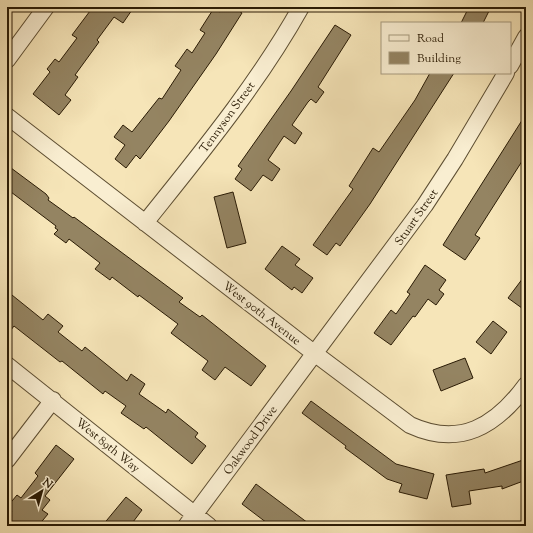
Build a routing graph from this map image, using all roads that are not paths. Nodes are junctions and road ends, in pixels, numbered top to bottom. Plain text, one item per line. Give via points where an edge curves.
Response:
1 (46, 7) edge
2 (301, 7) edge
3 (526, 37) edge
4 (7, 60) edge
5 (511, 64) edge
6 (505, 74) edge
7 (7, 116) edge
8 (145, 223) junction
9 (314, 353) junction
10 (7, 365) edge
11 (526, 385) edge
12 (53, 400) junction
13 (7, 460) edge
14 (191, 520) edge
15 (209, 526) edge

1 - 4 street
2 - 8 street, Tennyson Street via 265,65
3 - 5 street
6 - 9 street, Stuart Street via 426,205
7 - 8 street, West 90th Avenue
8 - 9 street, West 90th Avenue
9 - 11 street, West 90th Avenue via 410,425 439,435 457,434 484,426 498,417
9 - 14 street, Oakwood Drive
10 - 12 street, West 89th Way
12 - 13 street
12 - 14 street, West 89th Way
14 - 15 street, West 89th Way

